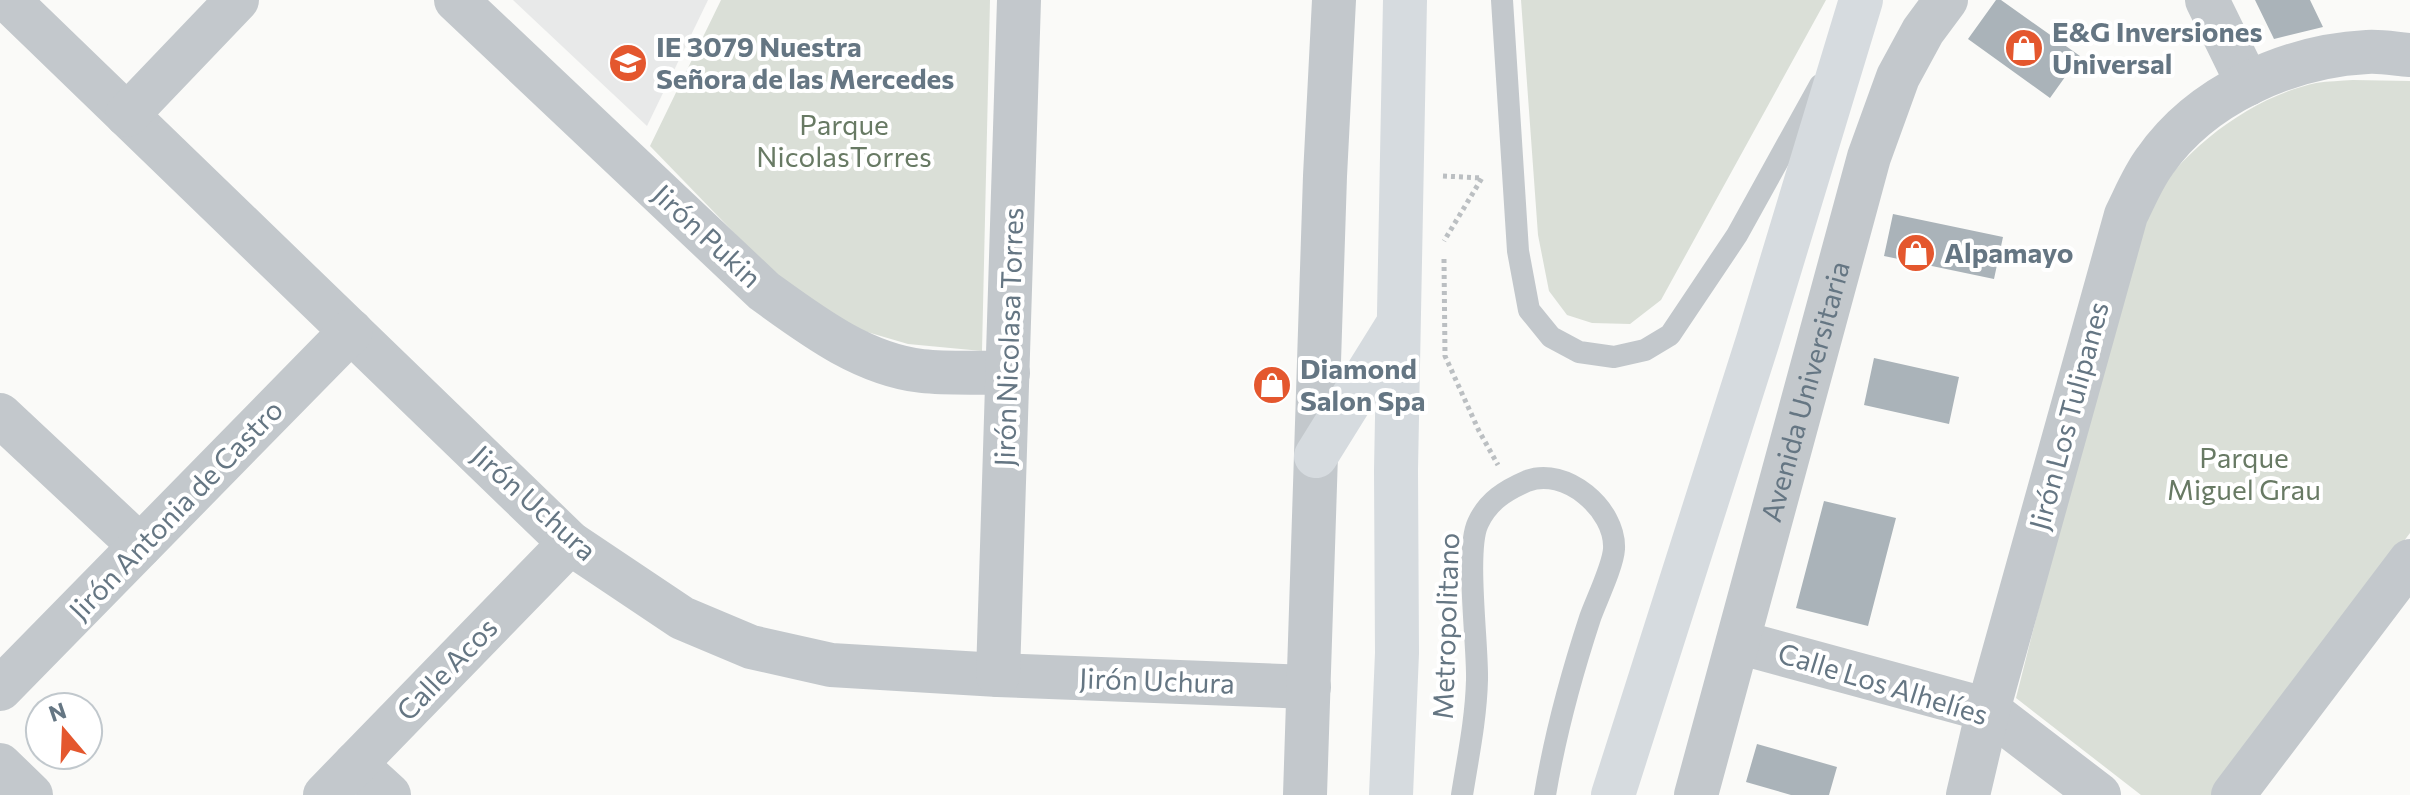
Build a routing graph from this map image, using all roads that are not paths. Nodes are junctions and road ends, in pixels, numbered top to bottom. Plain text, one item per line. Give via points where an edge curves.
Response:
1 (8, 0) edge
2 (237, 0) edge
3 (456, 0) edge
4 (1019, 0) edge
5 (1334, 0) edge
6 (1405, 0) edge
7 (1502, 0) edge
8 (1872, 0) edge
9 (1946, 0) edge
10 (2207, 0) edge
11 (1856, 20) edge
12 (2410, 55) edge
13 (2248, 84) junction
14 (127, 115) junction
15 (1399, 322) junction
16 (351, 331) junction
17 (1008, 373) junction
18 (0, 415) edge
19 (1316, 456) junction
20 (570, 543) junction
21 (140, 546) junction
22 (2410, 561) edge
23 (1738, 642) junction
24 (998, 675) junction
25 (1309, 687) junction
26 (0, 689) edge
27 (1988, 710) junction
28 (355, 764) junction
29 (0, 765) edge
30 (31, 795) edge
31 (325, 795) edge
32 (389, 795) edge
33 (1305, 795) edge
34 (1391, 795) edge
35 (1462, 795) edge
36 (1545, 795) edge
37 (1613, 795) edge
38 (1696, 795) edge
39 (1968, 795) edge
40 (2099, 795) edge
41 (2233, 795) edge

1 - 14 street, Jirón Uchura
2 - 14 street
3 - 17 street, Jirón Pukin via 764,291 815,328 865,356 920,371
4 - 17 street, Jirón Nicolasa Torres
5 - 19 street
6 - 15 main road
7 - 11 lane via 1518,251 1529,310 1551,337 1579,352 1614,357 1645,350 1670,335 1737,235
8 - 11 main road, Avenida Universitaria
9 - 23 street, Avenida Universitaria via 1898,77 1869,157
10 - 13 street
11 - 37 main road, Avenida Universitaria
12 - 13 street, Jirón Los Tulipanes via 2368,52 2307,61
13 - 27 street, Jirón Los Tulipanes via 2183,128 2154,162 2126,215
14 - 16 street, Jirón Uchura
15 - 19 main road
15 - 34 main road
16 - 20 street, Jirón Uchura
16 - 21 street, Jirón Antonia de Castro
17 - 24 street, Jirón Nicolasa Torres
18 - 21 street
19 - 25 street
20 - 24 street, Jirón Uchura via 682,618 751,647 831,665
20 - 28 street, Calle Acos
21 - 26 street, Jirón Antonia de Castro
22 - 41 street
23 - 27 street, Calle Los Alhelíes
23 - 38 street, Avenida Universitaria
24 - 25 street, Jirón Uchura
25 - 33 street
27 - 39 street, Jirón Los Tulipanes
27 - 40 street, Calle Los Alhelíes
28 - 31 street, Calle Acos
28 - 32 street
29 - 30 street
35 - 36 lane, Metropolitano via 1477,680 1477,523 1501,492 1533,479 1566,482 1596,501 1609,523 1614,550 1569,686

